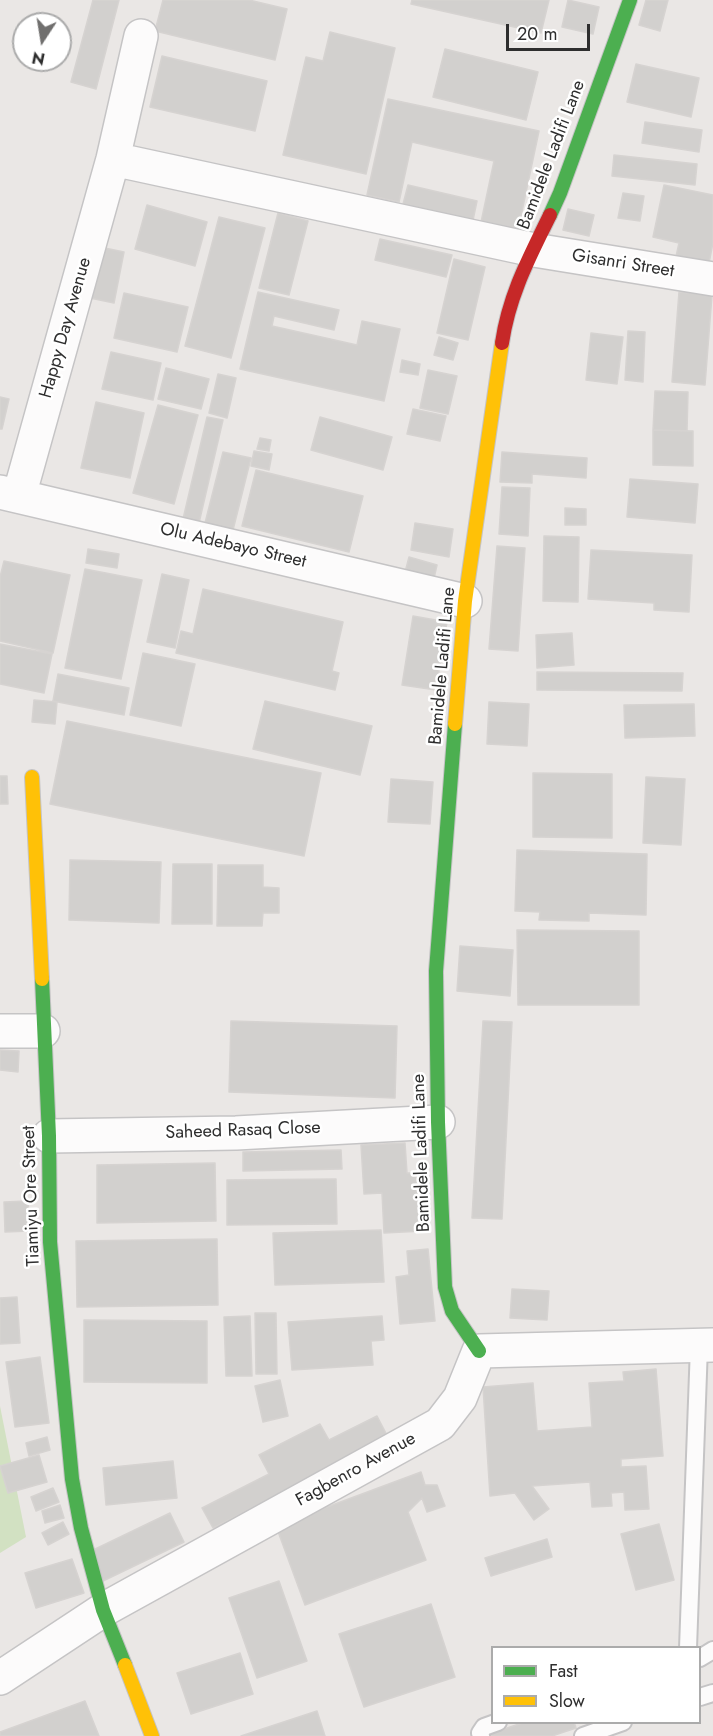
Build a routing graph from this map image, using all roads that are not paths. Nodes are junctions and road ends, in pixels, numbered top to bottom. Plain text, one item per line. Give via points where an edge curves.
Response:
1 (630, 0) edge
2 (141, 36) dead end
3 (114, 159) junction
4 (534, 250) junction
5 (713, 279) edge
6 (9, 494) edge
7 (465, 601) junction
8 (32, 777) dead end
9 (0, 1031) edge
10 (43, 1031) junction
11 (438, 1122) junction
12 (48, 1136) junction
13 (706, 1345) edge
14 (479, 1352) junction
15 (103, 1610) junction
16 (688, 1646) edge
17 (0, 1678) edge
18 (492, 1724) edge
19 (617, 1724) edge
20 (152, 1736) edge
21 (481, 1736) edge
22 (583, 1736) edge

1 - 4 street, Bamidele Ladifi Lane via 560,193
2 - 3 street, Happy Day Avenue
3 - 4 street, Gisanri Street
3 - 6 street, Happy Day Avenue
4 - 5 street, Gisanri Street
4 - 7 street, Bamidele Ladifi Lane via 516,285 505,322
6 - 7 street, Olu Adebayo Street
7 - 11 street, Bamidele Ladifi Lane via 436,970
8 - 10 street, Tiamiyu Ore Street
9 - 10 street
10 - 12 street, Tiamiyu Ore Street
11 - 12 street, Saheed Rasaq Close via 236,1133
11 - 14 street, Bamidele Ladifi Lane via 445,1287 452,1311
12 - 15 street, Tiamiyu Ore Street via 50,1242 72,1479
13 - 14 street
13 - 16 lane
14 - 15 street, Fagbenro Avenue via 460,1398 440,1424
15 - 17 street, Fagbenro Avenue
15 - 20 street, Tiamiyu Ore Street
18 - 21 lane via 484,1727
19 - 22 lane

